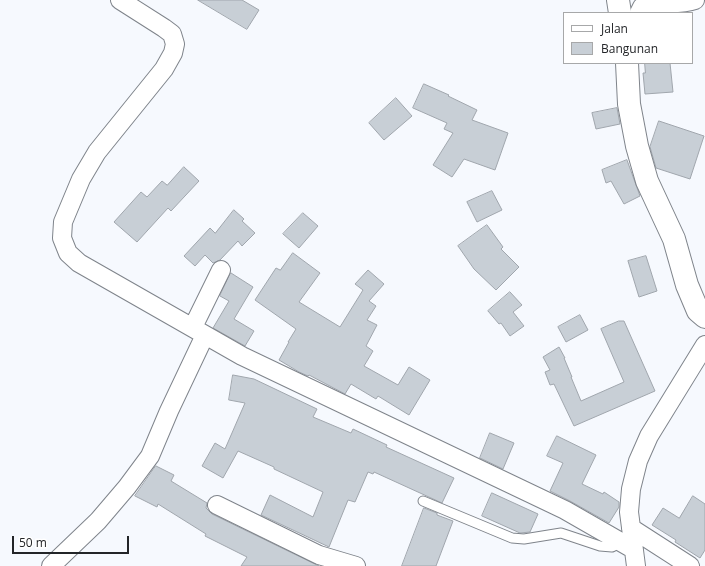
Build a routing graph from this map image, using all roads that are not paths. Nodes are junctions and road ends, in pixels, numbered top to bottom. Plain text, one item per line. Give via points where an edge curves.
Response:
1 (120, 0) edge
2 (618, 0) edge
3 (695, 0) edge
4 (620, 12) edge
5 (640, 12) edge
6 (626, 64) edge
7 (221, 270) dead end
8 (705, 317) edge
9 (199, 331) junction
10 (705, 345) edge
11 (424, 501) dead end
12 (217, 505) dead end
13 (630, 546) edge
14 (52, 566) edge
15 (356, 566) edge
16 (690, 566) edge

1 - 9 street via 172,34 174,49 164,69 80,179 63,222 62,238 68,253 79,262
2 - 4 street
3 - 5 street via 651,4 642,7
6 - 8 street via 629,104 647,181 674,239 687,285 698,311
7 - 9 street
9 - 13 street via 242,356 565,510
9 - 14 street via 150,456 98,521
10 - 13 street via 649,436 638,461 631,489
11 - 13 lane via 512,538 561,533 600,546
12 - 15 street via 319,555
13 - 16 street

